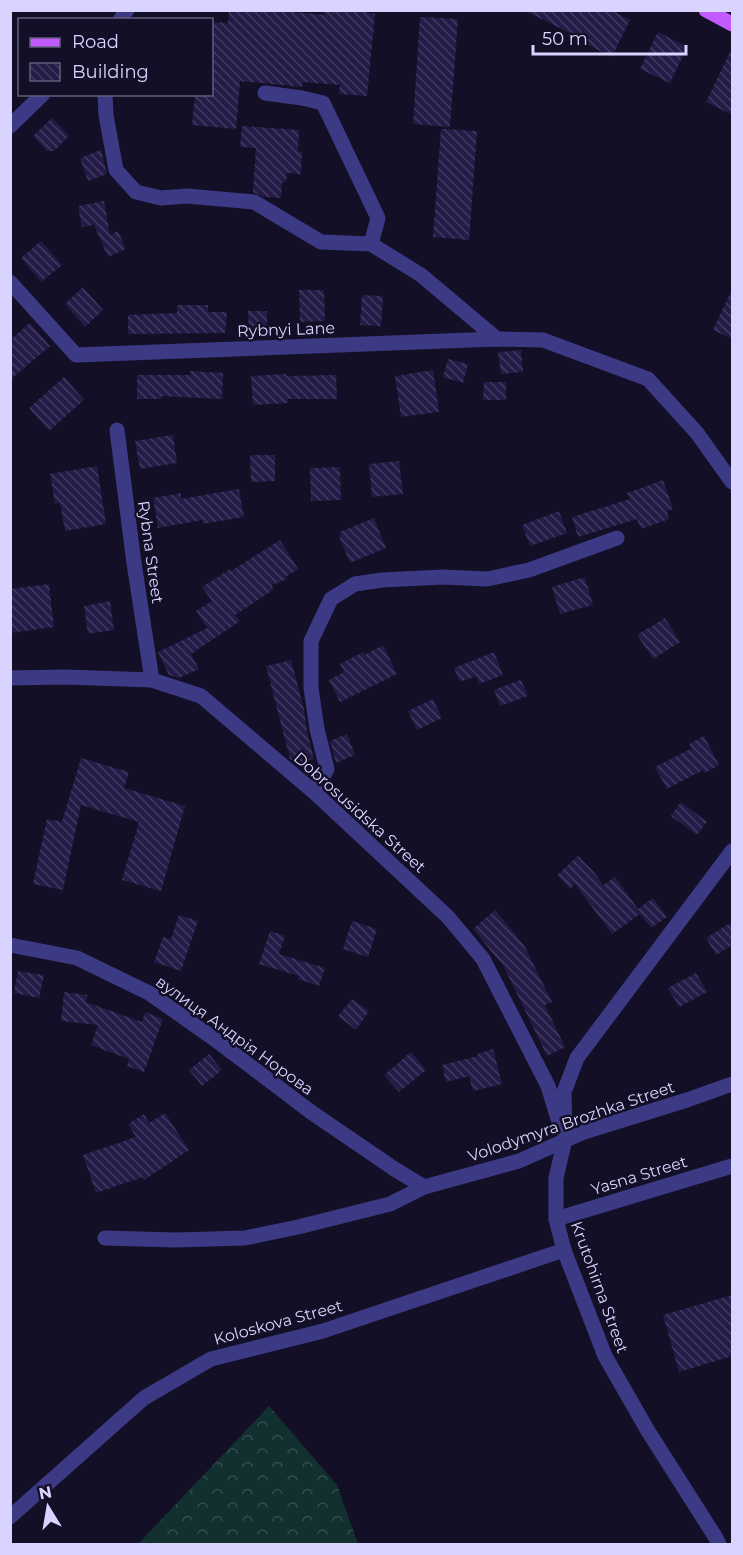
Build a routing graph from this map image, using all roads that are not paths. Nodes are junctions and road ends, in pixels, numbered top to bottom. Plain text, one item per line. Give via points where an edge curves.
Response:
1 (706, 10) edge
2 (732, 24) edge
3 (265, 93) dead end
4 (41, 96) edge
5 (105, 96) edge
6 (10, 126) edge
7 (371, 244) junction
8 (10, 282) edge
9 (497, 339) junction
10 (117, 430) dead end
11 (732, 483) edge
12 (617, 538) dead end
13 (10, 678) edge
14 (152, 680) junction
15 (314, 792) junction
16 (732, 851) edge
17 (10, 945) edge
18 (732, 1084) edge
19 (565, 1139) junction
20 (732, 1166) edge
21 (424, 1187) junction
22 (556, 1219) junction
23 (105, 1238) dead end
24 (564, 1250) junction
25 (10, 1517) edge
26 (719, 1545) edge

1 - 2 main road
3 - 7 street via 323,103 378,218
4 - 6 street
5 - 7 street via 116,170 136,192 161,198 187,196 254,202 321,242
7 - 9 street via 421,275
8 - 9 street, Rybnyi Lane via 76,356
9 - 11 street via 543,340 648,379 697,433
10 - 14 street, Rybna Street
12 - 15 street via 528,570 487,579 382,580 355,584 331,599 311,641 311,688 327,769
13 - 14 street, Dobrosusidska Street
14 - 15 street, Dobrosusidska Street via 201,696
15 - 19 street, Dobrosusidska Street via 448,916 483,959 548,1086
16 - 19 street, Krutohirna Street via 577,1058 564,1092
17 - 21 street, вулиця Андрія Норова via 77,958 149,993 311,1112
18 - 19 street, Volodymyra Brozhka Street
19 - 21 street, Volodymyra Brozhka Street via 519,1161
19 - 22 street, Krutohirna Street via 556,1178
20 - 22 street, Yasna Street
21 - 23 street, Volodymyra Brozhka Street via 390,1204 245,1238
22 - 24 street, Krutohirna Street
24 - 25 street, Koloskova Street via 323,1331 211,1359 144,1398
24 - 26 street, Krutohirna Street via 604,1356

